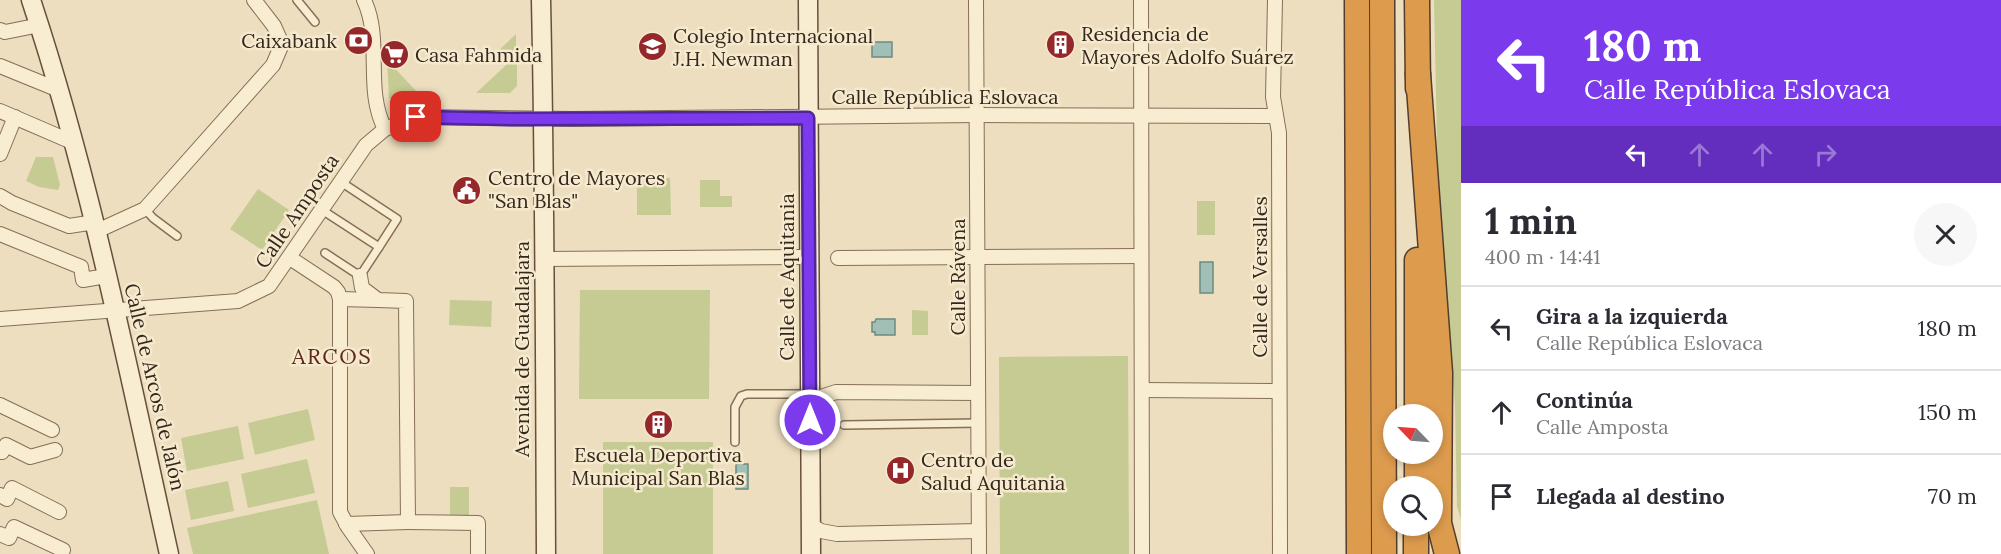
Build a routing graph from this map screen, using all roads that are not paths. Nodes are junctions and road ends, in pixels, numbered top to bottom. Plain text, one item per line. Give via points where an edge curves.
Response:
1 (31, 0) edge
2 (254, 0) edge
3 (297, 0) edge
4 (364, 0) edge
5 (541, 0) edge
6 (808, 0) edge
7 (976, 0) edge
8 (1141, 0) edge
9 (1275, 0) edge
10 (1357, 0) edge
11 (1374, 0) edge
12 (1382, 0) edge
13 (1418, 0) edge
14 (315, 22) dead end
15 (40, 25) junction
16 (0, 30) edge
17 (0, 66) edge
18 (1418, 74) junction
19 (59, 90) junction
20 (0, 111) edge
21 (977, 115) junction
22 (1140, 116) junction
23 (1275, 116) junction
24 (15, 117) junction
25 (808, 118) junction
26 (543, 119) junction
27 (385, 129) junction
28 (72, 142) junction
29 (0, 154) edge
30 (341, 182) junction
31 (0, 195) edge
32 (1358, 200) junction
33 (145, 209) junction
34 (322, 210) junction
35 (96, 226) junction
36 (0, 234) edge
37 (177, 236) dead end
38 (379, 247) junction
39 (326, 253) dead end
40 (1141, 256) junction
41 (809, 257) junction
42 (978, 257) junction
43 (290, 258) junction
44 (838, 258) dead end
45 (544, 259) junction
46 (106, 276) junction
47 (360, 276) junction
48 (340, 299) junction
49 (378, 300) junction
50 (115, 310) junction
51 (0, 319) edge
52 (1142, 390) junction
53 (1279, 391) junction
54 (978, 393) junction
55 (810, 400) junction
56 (1417, 404) edge
57 (1440, 404) edge
58 (0, 405) edge
59 (979, 423) junction
60 (844, 425) dead end
61 (52, 430) dead end
62 (735, 442) dead end
63 (55, 450) dead end
64 (0, 451) edge
65 (1440, 464) edge
66 (1440, 464) edge
67 (0, 495) edge
68 (59, 512) dead end
69 (408, 522) junction
70 (346, 524) junction
71 (811, 525) junction
72 (979, 531) junction
73 (0, 534) edge
74 (1416, 536) edge
75 (63, 550) dead end
76 (169, 554) edge
77 (367, 554) edge
78 (478, 554) edge
79 (546, 554) edge
80 (811, 554) edge
81 (979, 554) edge
82 (1142, 554) edge
83 (1280, 554) edge
84 (1359, 554) edge
85 (1384, 554) edge
86 (1416, 554) edge
87 (1447, 554) edge
88 (1461, 554) edge

1 - 15 street, Calle de Arcos de Jalón
2 - 33 street via 282,44 273,65
3 - 14 lane
4 - 27 street via 372,24 376,105
5 - 26 street, Avenida de Guadalajara
6 - 25 street, Calle de Aquitania
7 - 21 street, Calle Rávena
8 - 22 street
9 - 23 street, Calle de Versalles
10 - 32 highway
11 - 32 highway
12 - 85 highway
13 - 18 highway
15 - 16 street
15 - 19 street, Calle de Arcos de Jalón
17 - 19 street
18 - 56 highway
18 - 57 highway
19 - 28 street, Calle de Arcos de Jalón
20 - 24 street
21 - 22 street, Calle República Eslovaca
21 - 25 street, Calle República Eslovaca
21 - 42 street, Calle Rávena
22 - 23 street, Calle República Eslovaca
22 - 40 street
23 - 53 street, Calle de Versalles via 1279,133
24 - 28 street
24 - 29 street
25 - 26 street, Calle República Eslovaca
25 - 41 street, Calle de Aquitania
26 - 27 street, Calle Amposta via 416,117
26 - 45 street, Avenida de Guadalajara
27 - 30 street, Calle Amposta via 366,145
28 - 35 street, Calle de Arcos de Jalón
30 - 34 street, Calle Amposta
30 - 38 lane via 397,219
31 - 35 street via 69,226
32 - 84 highway
33 - 35 street
33 - 37 lane
34 - 38 lane
34 - 43 street, Calle Amposta
35 - 46 street, Calle de Arcos de Jalón
36 - 46 street via 81,267 83,279
38 - 47 lane
39 - 47 lane
40 - 42 street
40 - 52 street
41 - 45 street
41 - 55 street, Calle de Aquitania
42 - 44 street
42 - 54 street, Calle Rávena
43 - 48 street via 334,287
43 - 50 street, Calle Amposta via 269,286 238,300
45 - 79 street, Avenida de Guadalajara
46 - 50 street, Calle de Arcos de Jalón
47 - 49 street via 362,288
48 - 49 street
48 - 70 street via 340,512
49 - 69 street via 406,301
50 - 51 street, Calle Amposta
50 - 76 street, Calle de Arcos de Jalón
52 - 53 street
52 - 82 street
53 - 83 street, Calle de Versalles
54 - 55 street via 836,392
54 - 59 street, Calle Rávena
55 - 62 lane via 741,396 735,407
55 - 71 street, Calle de Aquitania
58 - 61 street
59 - 60 lane
59 - 72 street, Calle Rávena
63 - 64 street via 30,457 6,445
65 - 87 highway via 1439,523
66 - 88 highway via 1450,526
67 - 68 street via 7,499 12,488
69 - 70 street
69 - 78 street via 478,523
70 - 77 street
71 - 72 street via 837,534
71 - 80 street, Calle de Aquitania
72 - 81 street, Calle Rávena
73 - 75 street via 9,538 14,527
74 - 86 highway

